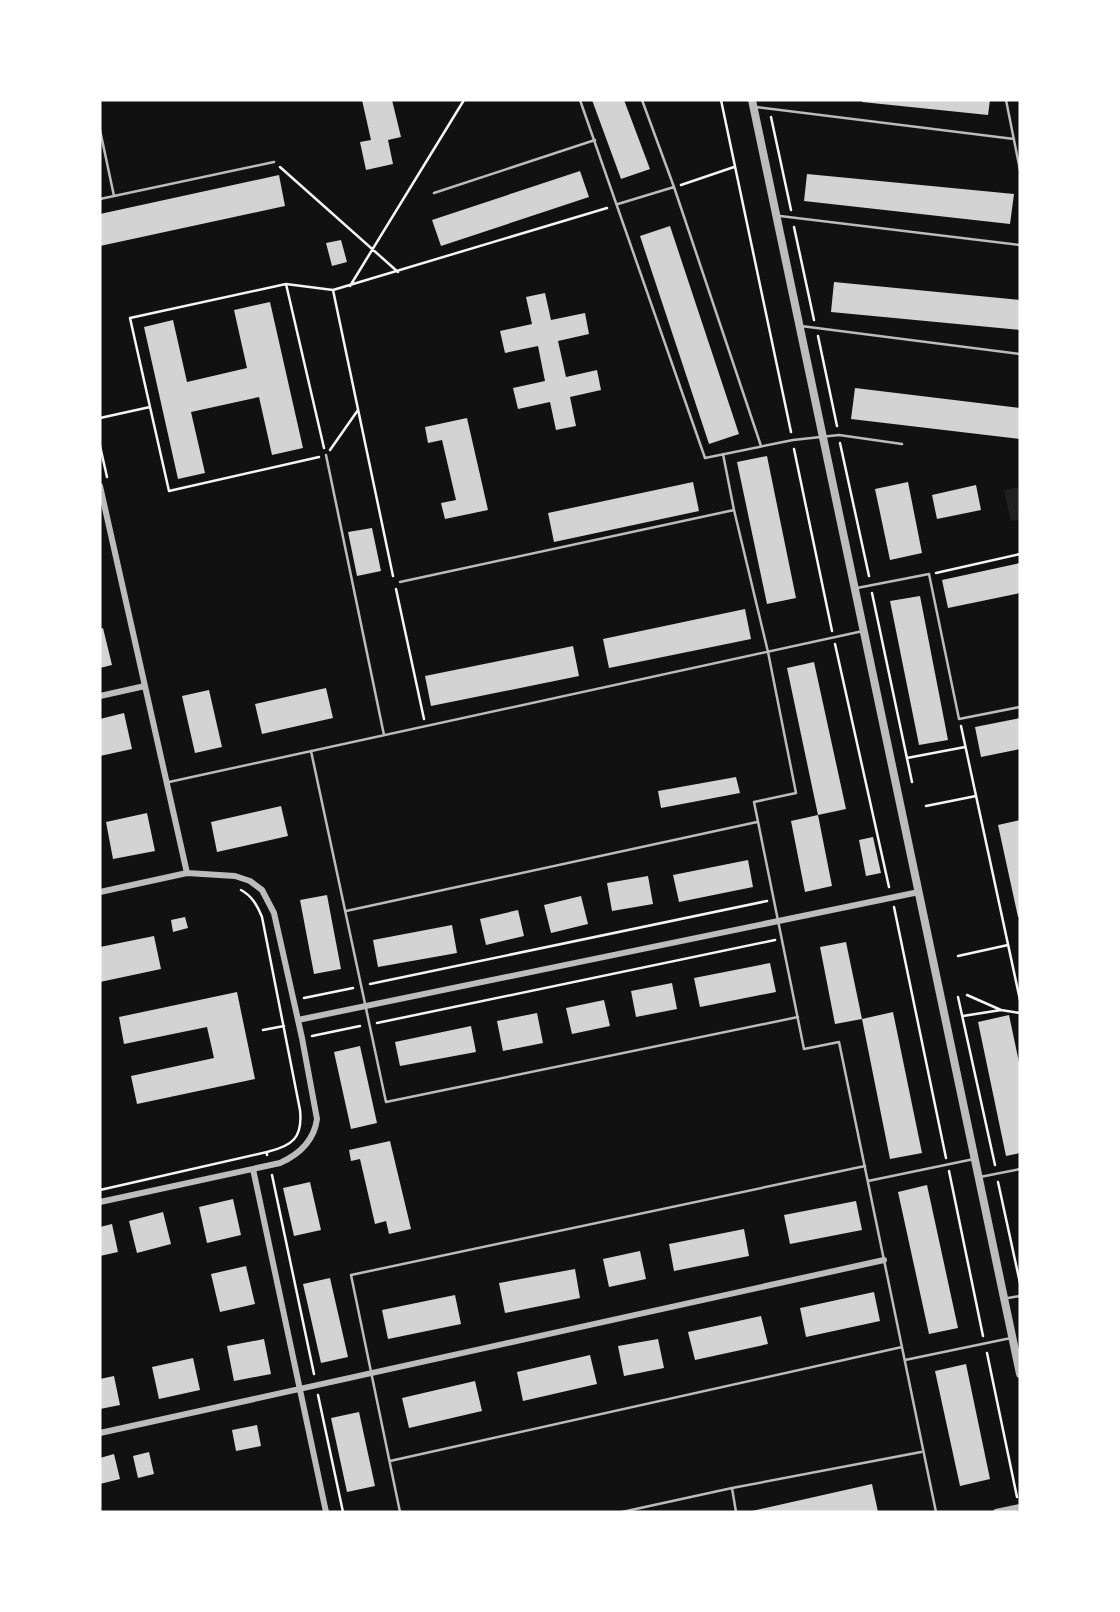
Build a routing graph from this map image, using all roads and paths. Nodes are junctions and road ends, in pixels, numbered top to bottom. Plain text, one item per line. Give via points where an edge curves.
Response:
1 (464, 100) edge
2 (580, 100) edge
3 (642, 100) edge
4 (721, 100) edge
5 (1006, 100) edge
6 (752, 103) edge
7 (100, 130) edge
8 (595, 139) junction
9 (1014, 139) junction
10 (274, 162) joint
11 (735, 167) junction
12 (1020, 170) edge
13 (674, 187) junction
14 (434, 193) dead end
15 (114, 196) junction
16 (100, 199) edge
17 (618, 204) junction
18 (776, 216) junction
19 (1020, 245) edge
20 (372, 249) junction
21 (398, 272) junction
22 (286, 284) junction
23 (350, 286) junction
24 (333, 290) junction
25 (798, 326) junction
26 (1020, 354) edge
27 (150, 407) junction
28 (358, 410) junction
29 (100, 418) edge
30 (823, 436) junction
31 (793, 440) junction
32 (902, 444) dead end
33 (761, 446) junction
34 (723, 454) junction
35 (326, 455) junction
36 (100, 492) edge
37 (734, 510) junction
38 (103, 518) edge
39 (1020, 554) edge
40 (929, 574) junction
41 (400, 582) dead end
42 (854, 588) junction
43 (863, 631) junction
44 (834, 638) junction
45 (768, 652) junction
46 (145, 686) junction
47 (100, 696) edge
48 (1020, 707) edge
49 (960, 719) junction
50 (426, 726) junction
51 (384, 735) junction
52 (965, 747) junction
53 (311, 751) junction
54 (907, 758) dead end
55 (166, 782) junction
56 (976, 796) junction
57 (926, 806) dead end
58 (758, 822) junction
59 (187, 873) junction
60 (236, 887) dead end
61 (100, 892) edge
62 (919, 892) junction
63 (892, 898) junction
64 (774, 900) junction
65 (346, 911) junction
66 (778, 921) junction
67 (782, 938) junction
68 (1008, 945) junction
69 (958, 956) dead end
70 (362, 986) junction
71 (967, 995) dead end
72 (958, 997) dead end
73 (294, 1000) junction
74 (1020, 1000) edge
75 (366, 1005) junction
76 (1001, 1010) junction
77 (1020, 1013) edge
78 (962, 1016) junction
79 (798, 1017) junction
80 (299, 1020) junction
81 (370, 1024) junction
82 (284, 1026) junction
83 (263, 1030) dead end
84 (303, 1038) junction
85 (288, 1041) junction
86 (267, 1152) junction
87 (976, 1159) junction
88 (947, 1165) junction
89 (270, 1166) junction
90 (865, 1166) junction
91 (253, 1169) junction
92 (1020, 1169) edge
93 (997, 1174) junction
94 (980, 1177) junction
95 (868, 1181) junction
96 (100, 1190) edge
97 (100, 1202) edge
98 (884, 1261) junction
99 (1020, 1283) edge
100 (1020, 1296) edge
101 (1004, 1298) junction
102 (1013, 1338) junction
103 (985, 1343) junction
104 (902, 1347) junction
105 (905, 1360) junction
106 (371, 1374) junction
107 (1020, 1374) edge
108 (316, 1386) junction
109 (300, 1390) junction
110 (100, 1433) edge
111 (922, 1452) junction
112 (389, 1461) junction
113 (732, 1488) junction
114 (1020, 1507) edge
115 (326, 1512) edge
116 (343, 1512) edge
117 (400, 1512) edge
118 (622, 1512) edge
119 (736, 1512) edge
120 (936, 1512) edge
121 (996, 1512) edge

1 - 20 path
2 - 8 lane
3 - 13 lane
4 - 11 path
5 - 9 lane
6 - 9 lane
6 - 18 street
7 - 15 lane
8 - 14 lane
8 - 17 lane
9 - 12 lane
10 - 15 lane
10 - 20 path
11 - 13 path
11 - 31 path
13 - 17 lane
13 - 33 lane
15 - 16 lane
17 - 21 path
17 - 34 lane via 705,458
18 - 19 lane
18 - 25 street
20 - 21 path
20 - 23 path
21 - 23 path
22 - 24 path
22 - 27 path via 130,318
22 - 35 path
23 - 24 path
24 - 28 path
25 - 26 lane
25 - 30 street
27 - 29 path
27 - 35 path via 169,491
28 - 35 path
28 - 50 path
30 - 31 lane
30 - 32 lane
30 - 42 street
31 - 33 lane
31 - 44 path
33 - 34 lane
34 - 37 lane
35 - 51 lane
36 - 38 street
37 - 41 lane
37 - 45 lane
38 - 46 street
39 - 40 path
40 - 42 lane
40 - 49 lane
42 - 43 street
43 - 44 lane
43 - 62 street
44 - 45 lane
44 - 63 path
45 - 50 lane
45 - 58 lane via 796,793 754,802
46 - 47 street
46 - 55 street
48 - 49 lane
49 - 52 path
50 - 51 lane
51 - 53 lane
52 - 54 path
52 - 56 path
53 - 55 lane
53 - 65 lane
55 - 59 street
56 - 57 path
56 - 68 path
58 - 64 lane
58 - 65 lane
59 - 61 street
59 - 73 street via 235,876 262,890 274,913
60 - 82 path via 257,904 262,917
62 - 63 street
62 - 87 street
63 - 66 street
63 - 88 path
64 - 66 lane
64 - 70 path
65 - 70 lane
66 - 67 lane
66 - 75 street
67 - 79 lane
67 - 81 path
68 - 69 path
68 - 74 path
70 - 73 path
70 - 75 lane
71 - 76 path
72 - 78 path
73 - 80 street
75 - 80 street
75 - 81 lane
76 - 77 path
76 - 78 path
78 - 93 path
79 - 81 lane via 386,1102
79 - 90 lane via 804,1049 839,1041
80 - 84 street
81 - 84 path
82 - 83 path
82 - 85 path
84 - 85 path
84 - 89 street via 316,1107 315,1132 290,1158
85 - 86 path via 301,1122 292,1143
86 - 89 path
86 - 96 path
87 - 88 lane
87 - 94 street
88 - 95 lane
88 - 103 path
89 - 91 street
89 - 108 path
90 - 95 lane
90 - 106 lane via 351,1275
91 - 97 street
91 - 109 street
92 - 93 lane
93 - 94 lane
93 - 99 path
94 - 101 street
95 - 98 lane
98 - 104 lane
98 - 106 street
100 - 101 lane
101 - 102 street
102 - 103 lane
102 - 107 street
103 - 105 lane
103 - 114 path
104 - 105 lane
104 - 112 lane
105 - 111 lane
106 - 108 street
106 - 112 lane
108 - 109 street
108 - 116 path
109 - 110 street
109 - 115 street
111 - 113 lane
111 - 120 lane
112 - 117 lane
113 - 118 lane
113 - 119 lane
114 - 121 street

